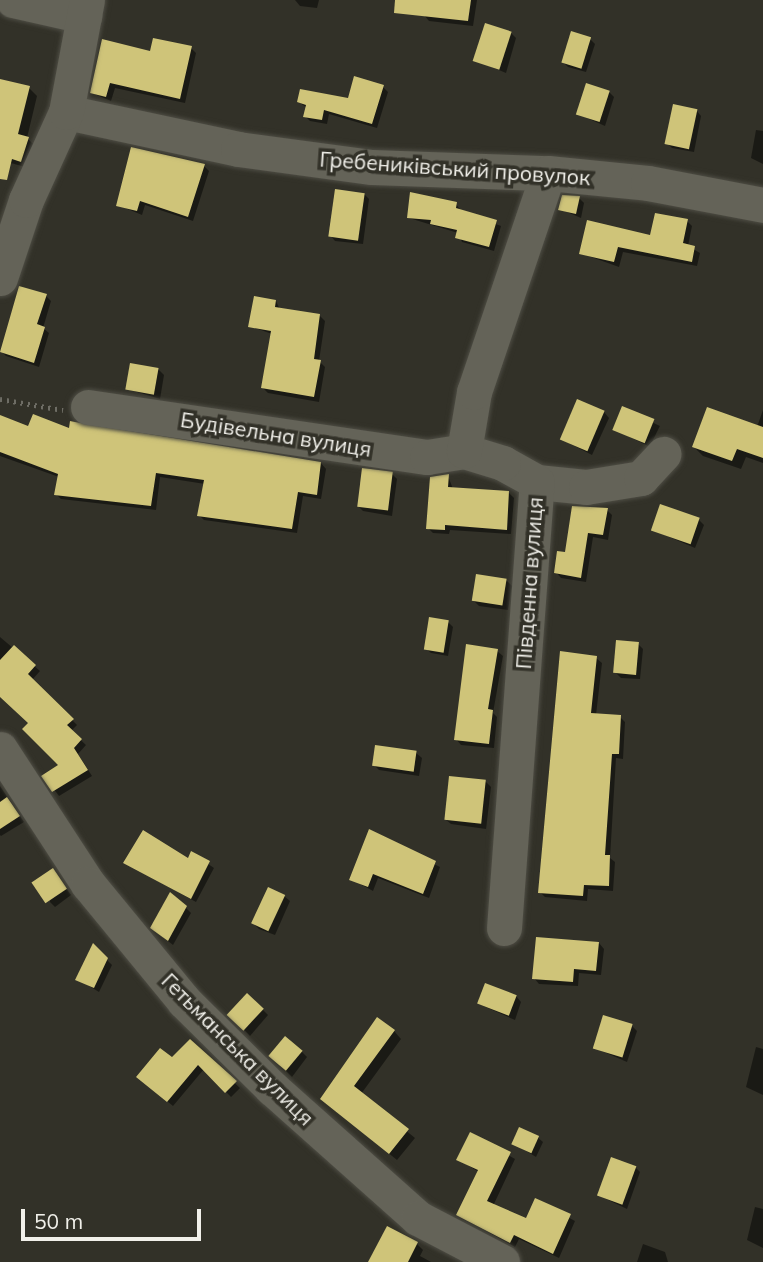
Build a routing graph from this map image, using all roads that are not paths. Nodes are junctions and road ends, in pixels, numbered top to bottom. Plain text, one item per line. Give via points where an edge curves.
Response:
1 (13, 0) edge
2 (85, 8) edge
3 (66, 112) junction
4 (548, 173) junction
5 (763, 205) edge
6 (0, 278) edge
7 (88, 407) road end
8 (464, 452) junction
9 (663, 454) dead end
10 (537, 482) junction
11 (0, 749) edge
12 (503, 928) dead end
13 (502, 1262) edge

1 - 2 street
2 - 3 street
3 - 4 street, Гребениківський провулок via 238,149 372,167
3 - 6 street via 26,200
4 - 5 street, Гребениківський провулок via 648,183
4 - 8 street via 474,393
7 - 8 street, Будівельна вулиця via 427,457
8 - 10 street, Південна вулиця via 503,463
9 - 10 street via 641,478 586,487
10 - 12 street, Південна вулиця
11 - 13 street, Гетьманська вулиця via 88,884 184,1001 272,1088 418,1218

